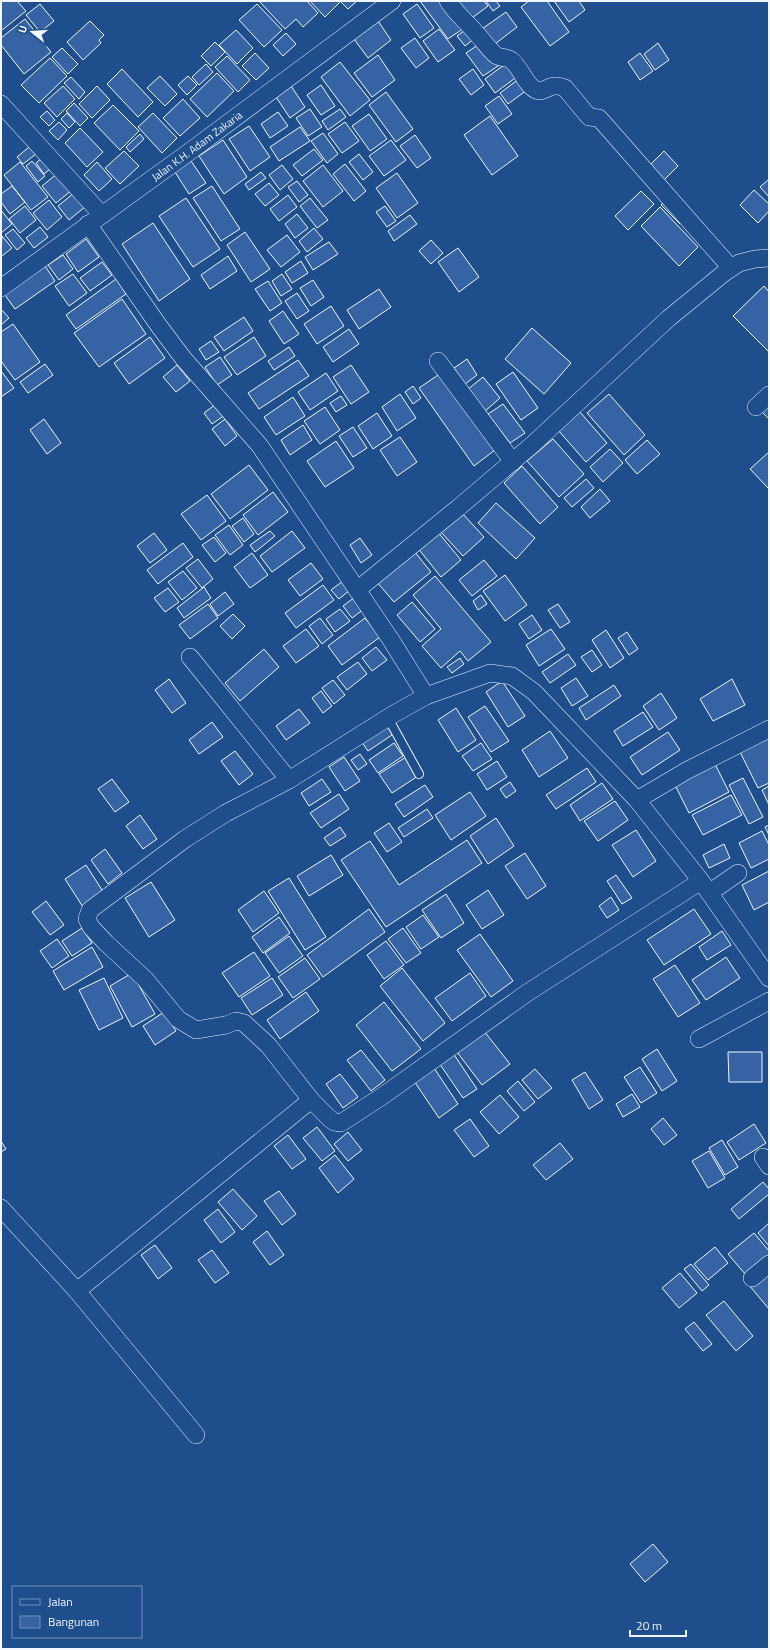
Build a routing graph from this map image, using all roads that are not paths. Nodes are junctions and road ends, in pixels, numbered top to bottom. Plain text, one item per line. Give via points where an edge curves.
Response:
1 (392, 1) edge
2 (448, 1) edge
3 (1, 104) edge
4 (102, 215) junction
5 (88, 224) junction
6 (769, 258) edge
7 (731, 268) junction
8 (1, 288) edge
9 (438, 361) dead end
10 (769, 395) edge
11 (756, 408) dead end
12 (512, 462) junction
13 (357, 590) junction
14 (190, 657) dead end
15 (426, 696) junction
16 (388, 718) junction
17 (769, 729) edge
18 (419, 774) dead end
19 (289, 780) junction
20 (637, 800) junction
21 (738, 873) dead end
22 (705, 887) junction
23 (764, 960) edge
24 (769, 978) edge
25 (769, 1001) edge
26 (699, 1039) dead end
27 (311, 1100) junction
28 (1, 1208) edge
29 (769, 1264) edge
30 (752, 1278) dead end
31 (77, 1291) junction
32 (196, 1435) dead end

1 - 4 street, Jalan K.H. Adam Zakaria
2 - 7 street via 456,13 475,30 497,56 511,60 532,87 542,91 554,85 565,88 589,117 603,123
3 - 4 street
4 - 5 street, Jalan K.H. Adam Zakaria
5 - 8 street, Jalan K.H. Adam Zakaria
5 - 13 street via 183,358 260,446
6 - 7 street via 739,263
7 - 12 street via 669,318
9 - 12 street
10 - 11 street
12 - 13 street
13 - 15 street
14 - 19 street
15 - 16 street
15 - 20 street via 490,673 512,676 534,692
16 - 18 lane
16 - 19 street
17 - 20 street via 686,771
19 - 27 street via 226,813 185,839 90,910 87,919 106,943 145,979 178,1019 196,1030 236,1021 244,1023 268,1045
20 - 22 street
21 - 22 street
22 - 23 street
22 - 27 street via 527,993 341,1123 334,1122
23 - 24 street
25 - 26 street
27 - 31 street
28 - 31 street
29 - 30 street
31 - 32 street

